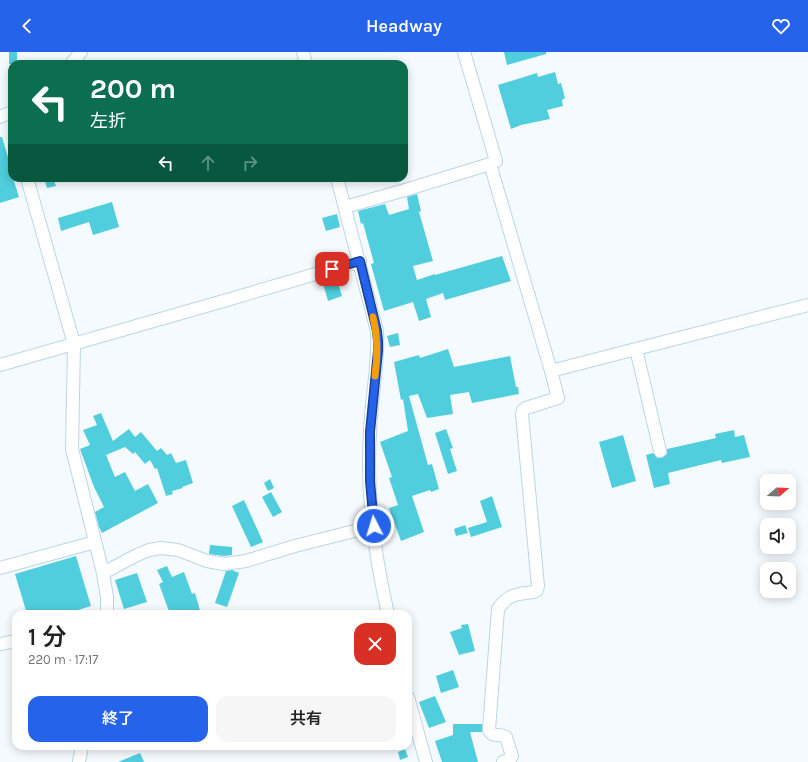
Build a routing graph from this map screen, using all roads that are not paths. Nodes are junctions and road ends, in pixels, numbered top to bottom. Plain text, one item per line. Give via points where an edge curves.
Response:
1 (81, 52) edge
2 (464, 52) edge
3 (74, 60) edge
4 (490, 164) junction
5 (28, 182) edge
6 (338, 182) edge
7 (345, 207) junction
8 (360, 261) junction
9 (808, 305) edge
10 (74, 344) junction
11 (636, 349) junction
12 (0, 365) edge
13 (551, 371) junction
14 (660, 451) dead end
15 (374, 526) junction
16 (95, 542) junction
17 (0, 568) edge
18 (103, 574) junction
19 (107, 610) edge
20 (387, 610) edge
21 (12, 642) edge
22 (0, 644) edge
23 (412, 711) edge
24 (81, 750) edge
25 (79, 762) edge
26 (426, 762) edge
27 (503, 762) edge

1 - 3 street
2 - 4 street via 496,161
4 - 7 street
4 - 13 street
5 - 10 street
6 - 7 street
7 - 8 street
8 - 10 street
8 - 15 street via 378,344 370,432 370,481
9 - 11 street
10 - 12 street
10 - 16 street via 72,449
11 - 13 street
11 - 14 street
13 - 27 street via 558,398 526,408 522,414 538,586 534,592 509,597 498,609 489,730 494,735 506,737 512,756
15 - 18 street via 246,561 224,564 207,561 178,550 149,550
15 - 20 street
16 - 17 street
16 - 18 street
18 - 19 street
21 - 22 street
23 - 26 street
24 - 25 street

